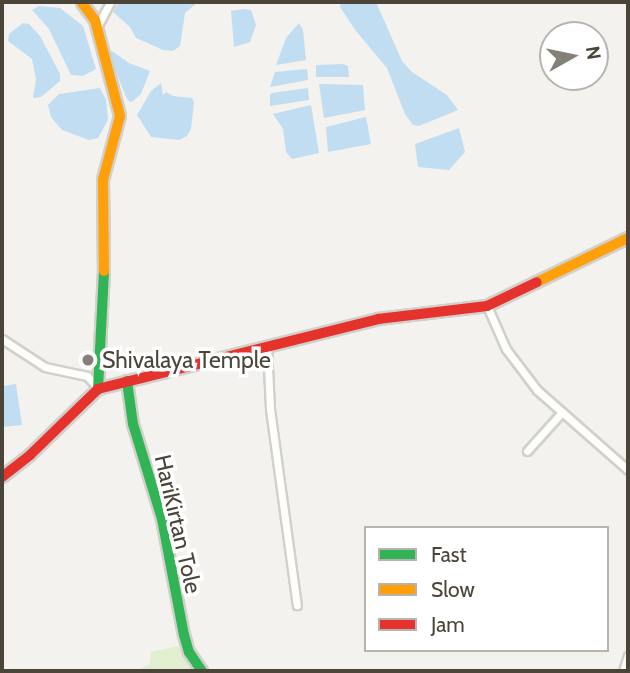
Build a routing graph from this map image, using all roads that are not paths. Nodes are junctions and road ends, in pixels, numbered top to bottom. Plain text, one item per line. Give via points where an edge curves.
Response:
1 (110, 2) edge
2 (82, 3) edge
3 (96, 29) junction
4 (628, 238) edge
5 (487, 306) junction
6 (2, 339) edge
7 (267, 347) junction
8 (127, 381) junction
9 (99, 389) junction
10 (562, 412) junction
11 (527, 451) dead end
12 (628, 470) edge
13 (2, 477) edge
14 (298, 605) dead end
15 (628, 656) edge
16 (202, 671) edge
17 (623, 671) edge

1 - 3 street
2 - 3 street via 90,10
3 - 9 street via 120,116 103,180
4 - 5 street
5 - 7 street via 378,319
5 - 10 street via 506,349 537,390
6 - 9 street via 45,367 88,376
7 - 8 street
7 - 14 street via 270,410
8 - 9 street
8 - 16 street, HariKirtan Tole via 133,424 162,519 184,635
9 - 13 street
10 - 11 street
10 - 12 street
15 - 17 street

